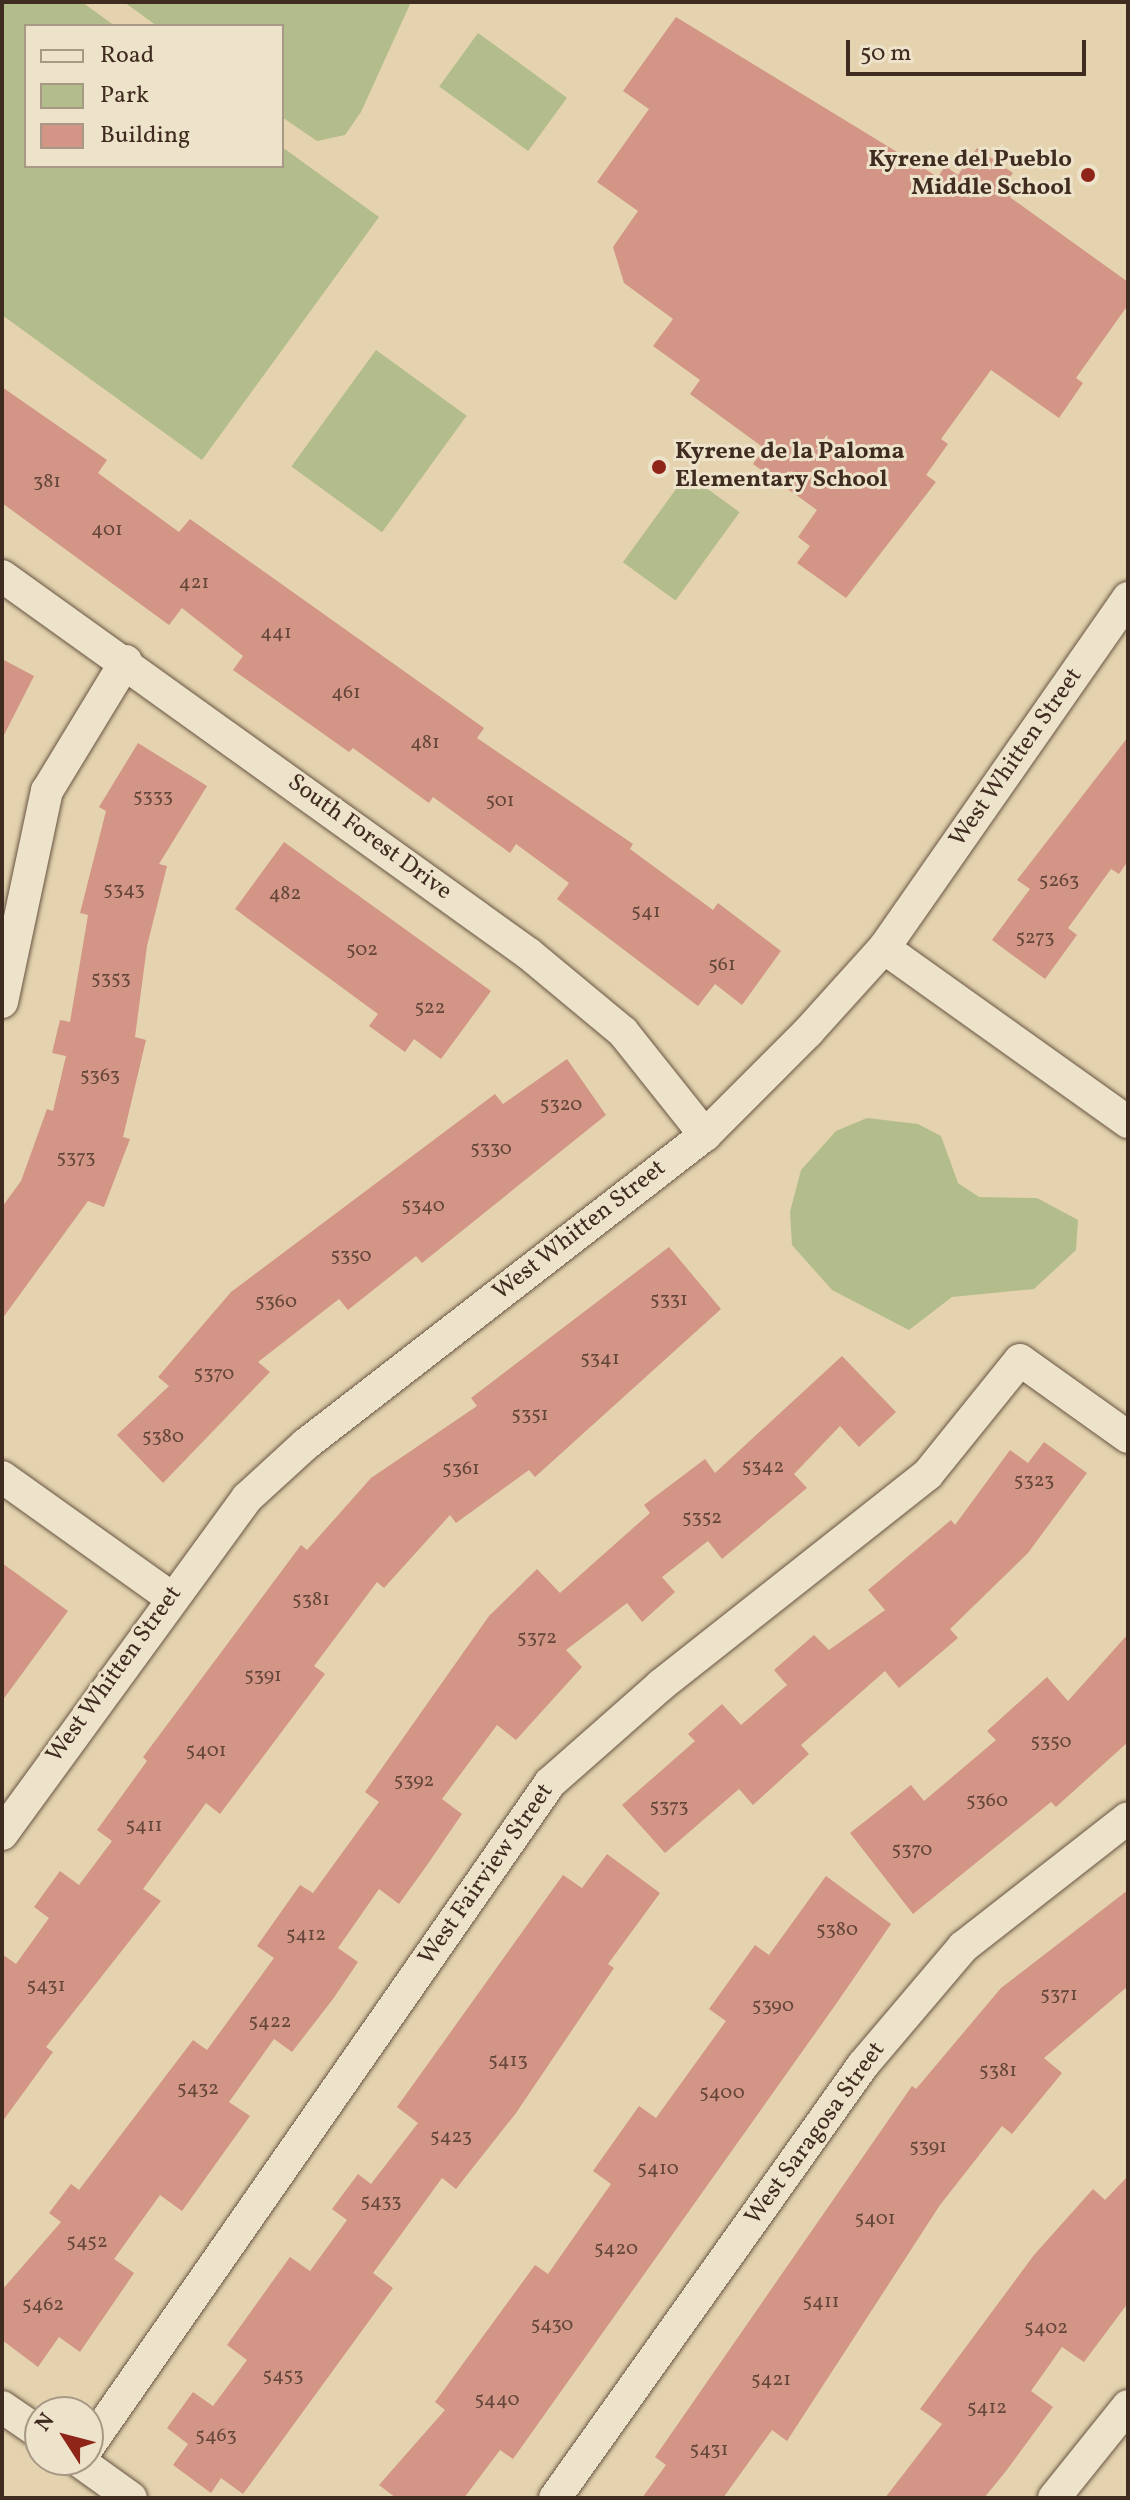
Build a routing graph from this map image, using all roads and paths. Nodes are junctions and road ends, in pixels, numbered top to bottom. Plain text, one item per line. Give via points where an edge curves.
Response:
1 (2, 576) edge
2 (1128, 598) edge
3 (126, 661) junction
4 (884, 948) junction
5 (2, 1002) edge
6 (1128, 1122) edge
7 (705, 1135) junction
8 (1128, 1437) edge
9 (2, 1477) edge
10 (170, 1597) junction
11 (1128, 1818) edge
12 (2, 1834) edge
13 (1128, 2406) edge
14 (2, 2407) edge
15 (24, 2422) edge
16 (104, 2424) edge
17 (101, 2476) edge
18 (131, 2498) edge
19 (555, 2498) edge
20 (1054, 2498) edge

1 - 3 street, South Forest Drive
2 - 4 street, West Whitten Street
3 - 5 street via 47,791
3 - 7 street, South Forest Drive via 529,954 623,1032
4 - 6 street
4 - 7 street, West Whitten Street
7 - 10 street, West Whitten Street via 306,1444 247,1498
8 - 16 street, West Fairview Street via 1020,1360 928,1474 661,1685 550,1783
9 - 10 street
10 - 12 street, West Whitten Street
11 - 19 street, West Saragosa Street via 963,1947 863,2065
13 - 20 street
14 - 15 street
17 - 18 street

